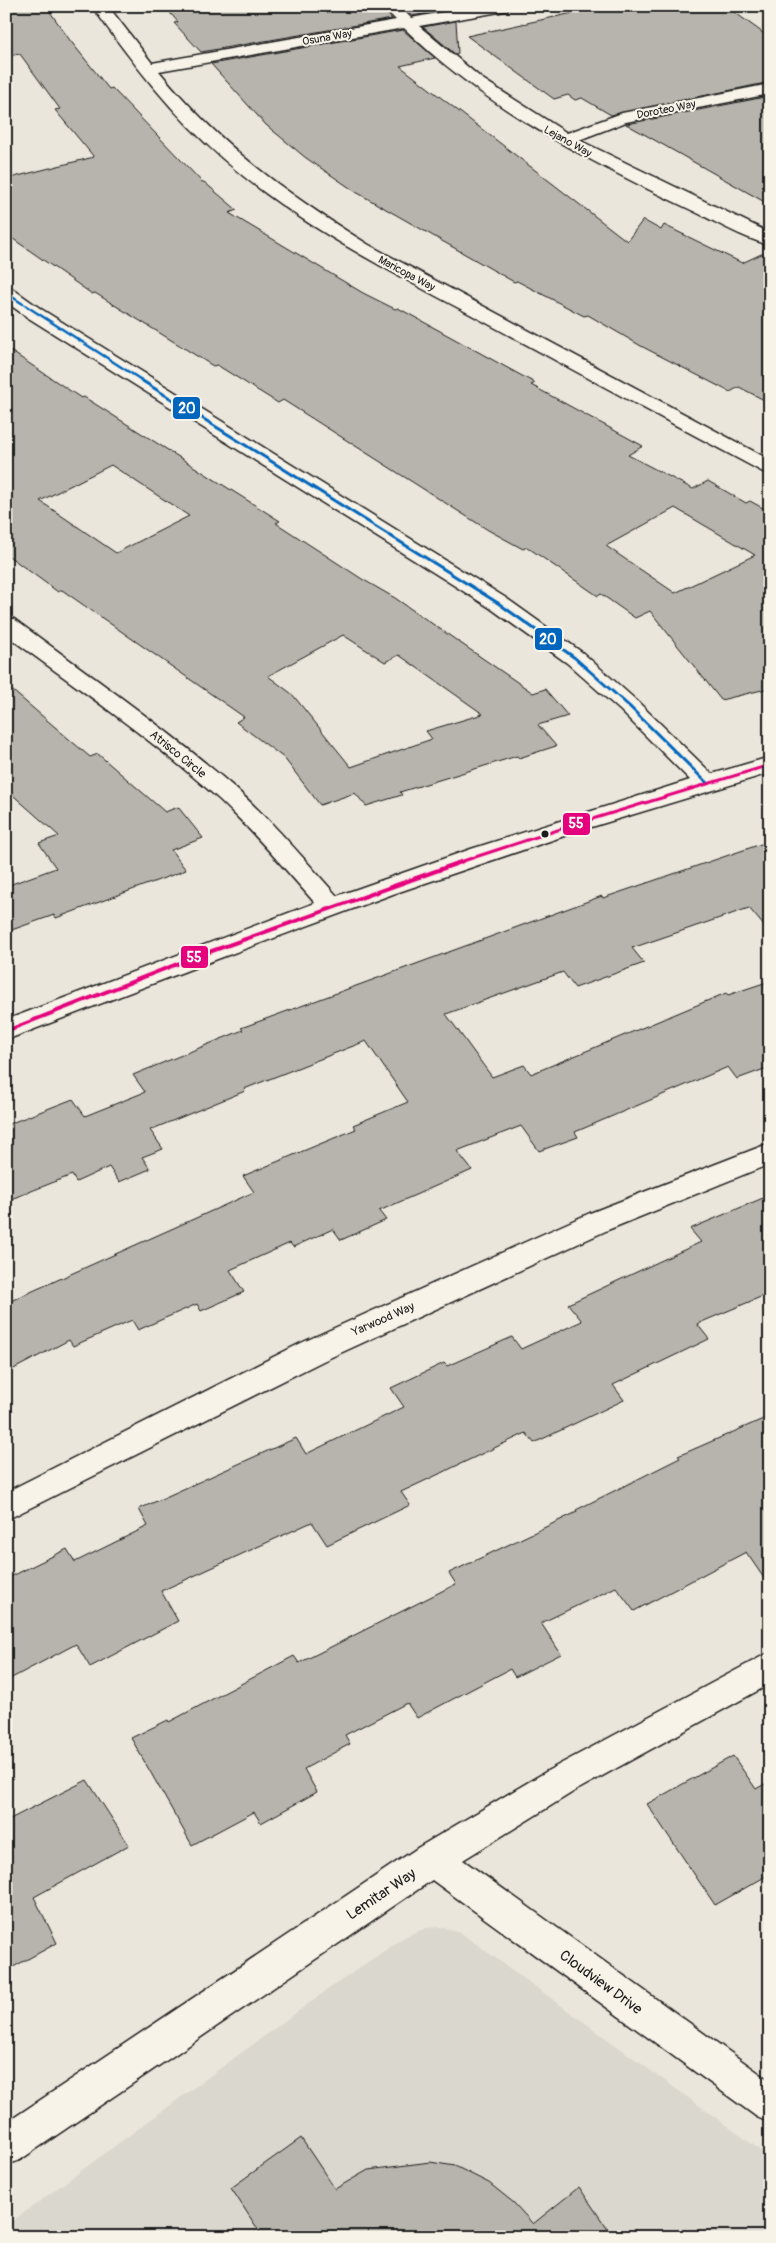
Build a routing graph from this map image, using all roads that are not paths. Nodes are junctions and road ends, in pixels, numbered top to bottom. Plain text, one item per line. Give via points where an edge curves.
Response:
1 (100, 6) edge
2 (390, 6) edge
3 (505, 6) edge
4 (406, 24) junction
5 (148, 68) junction
6 (770, 89) edge
7 (564, 140) junction
8 (770, 240) edge
9 (6, 293) edge
10 (770, 468) edge
11 (6, 624) edge
12 (770, 765) edge
13 (707, 783) junction
14 (331, 905) junction
15 (6, 1031) edge
16 (770, 1153) edge
17 (6, 1507) edge
18 (770, 1667) edge
19 (432, 1859) junction
20 (770, 2104) edge
21 (6, 2146) edge

1 - 5 street, Maricopa Way
2 - 4 street, Lejano Way
3 - 4 street, Osuna Way
4 - 5 street, Osuna Way
4 - 7 street, Lejano Way via 468,78
5 - 10 street, Maricopa Way via 212,140 305,213 372,254
6 - 7 street, Doroteo Way via 622,118
7 - 8 street, Lejano Way
9 - 13 street via 498,603 575,658
11 - 14 street, Atrisco Circle via 171,747 228,795 276,842
12 - 13 street
13 - 14 street
14 - 15 street
16 - 17 street, Yarwood Way via 600,1222 312,1352
18 - 19 street, Lemitar Way via 561,1781
19 - 20 street, Cloudview Drive
19 - 21 street, Lemitar Way

